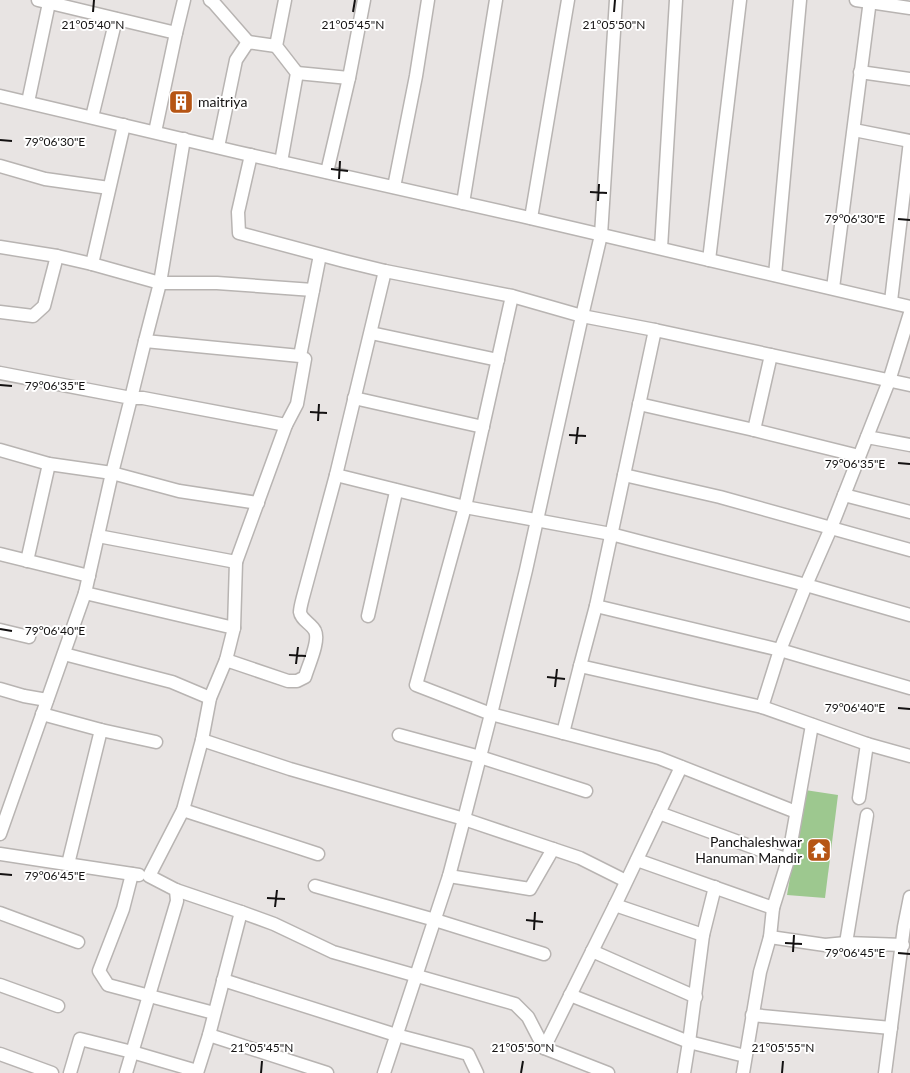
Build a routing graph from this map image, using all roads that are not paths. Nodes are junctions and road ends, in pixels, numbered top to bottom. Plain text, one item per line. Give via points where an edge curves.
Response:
1 (184, 0) edge
2 (285, 0) edge
3 (364, 0) edge
4 (428, 0) edge
5 (496, 0) edge
6 (568, 0) edge
7 (616, 0) edge
8 (676, 0) edge
9 (740, 0) edge
10 (800, 0) edge
11 (856, 0) edge
12 (44, 1) edge
13 (213, 1) edge
14 (870, 1) edge
15 (910, 8) edge
16 (116, 19) junction
17 (176, 33) junction
18 (248, 42) junction
19 (276, 46) junction
20 (298, 72) junction
21 (860, 72) junction
22 (349, 78) junction
23 (910, 79) edge
24 (0, 96) edge
25 (28, 102) junction
26 (92, 117) junction
27 (124, 125) junction
28 (854, 130) junction
29 (155, 132) junction
30 (184, 139) junction
31 (910, 141) edge
32 (218, 147) junction
33 (251, 155) junction
34 (281, 162) junction
35 (0, 166) edge
36 (327, 172) junction
37 (394, 187) junction
38 (110, 188) junction
39 (462, 203) junction
40 (531, 218) junction
41 (602, 235) junction
42 (0, 247) edge
43 (661, 248) junction
44 (320, 255) junction
45 (57, 256) junction
46 (709, 260) junction
47 (92, 264) junction
48 (385, 271) junction
49 (775, 275) junction
50 (160, 283) junction
51 (833, 288) junction
52 (313, 290) junction
53 (512, 296) junction
54 (891, 301) junction
55 (910, 306) edge
56 (0, 312) edge
57 (910, 313) edge
58 (582, 316) junction
59 (655, 330) junction
60 (371, 333) junction
61 (145, 341) junction
62 (771, 355) junction
63 (305, 360) dead end
64 (498, 360) junction
65 (0, 373) edge
66 (889, 381) junction
67 (910, 385) edge
68 (131, 398) junction
69 (354, 398) junction
70 (639, 404) junction
71 (286, 425) junction
72 (483, 427) junction
73 (754, 430) junction
74 (867, 437) junction
75 (910, 444) edge
76 (0, 450) edge
77 (859, 456) junction
78 (50, 464) junction
79 (112, 474) junction
80 (336, 475) junction
81 (624, 475) junction
82 (395, 490) junction
83 (844, 495) junction
84 (258, 503) junction
85 (465, 507) junction
86 (910, 512) edge
87 (537, 520) junction
88 (830, 528) junction
89 (611, 534) junction
90 (98, 536) junction
91 (910, 550) edge
92 (0, 554) edge
93 (27, 561) junction
94 (236, 562) junction
95 (89, 576) junction
96 (806, 585) junction
97 (85, 593) junction
98 (596, 606) junction
99 (910, 615) edge
100 (368, 616) dead end
101 (234, 628) junction
102 (0, 630) edge
103 (29, 637) dead end
104 (780, 650) junction
105 (64, 654) junction
106 (226, 660) junction
107 (580, 666) junction
108 (910, 688) edge
109 (0, 689) edge
110 (210, 698) junction
111 (47, 700) junction
112 (762, 707) junction
113 (42, 714) junction
114 (491, 714) junction
115 (812, 725) junction
116 (101, 730) junction
117 (563, 733) junction
118 (399, 735) dead end
119 (202, 740) junction
120 (156, 742) dead end
121 (867, 744) junction
122 (910, 756) edge
123 (480, 757) junction
124 (682, 767) junction
125 (586, 790) dead end
126 (859, 798) dead end
127 (183, 810) junction
128 (796, 812) junction
129 (659, 813) junction
130 (867, 815) dead end
131 (464, 819) junction
132 (0, 834) edge
133 (553, 849) junction
134 (0, 854) edge
135 (318, 854) dead end
136 (637, 860) junction
137 (788, 860) junction
138 (68, 864) junction
139 (132, 874) junction
140 (149, 876) junction
141 (449, 876) junction
142 (626, 881) junction
143 (315, 886) dead end
144 (715, 887) junction
145 (176, 890) junction
146 (910, 897) edge
147 (615, 905) junction
148 (773, 908) junction
149 (241, 912) junction
150 (0, 913) edge
151 (434, 920) junction
152 (702, 935) junction
153 (770, 936) junction
154 (78, 942) dead end
155 (846, 942) junction
156 (903, 945) junction
157 (592, 951) junction
158 (544, 954) dead end
159 (416, 976) junction
160 (223, 980) junction
161 (0, 985) edge
162 (149, 995) junction
163 (570, 995) junction
164 (696, 997) junction
165 (58, 1006) dead end
166 (214, 1013) junction
167 (752, 1015) junction
168 (891, 1028) junction
169 (209, 1035) junction
170 (396, 1035) junction
171 (690, 1042) junction
172 (544, 1048) junction
173 (132, 1052) junction
174 (0, 1054) edge
175 (746, 1056) junction
176 (197, 1072) edge
177 (52, 1073) edge
178 (70, 1073) edge
179 (126, 1073) edge
180 (327, 1073) edge
181 (384, 1073) edge
182 (477, 1073) edge
183 (608, 1073) edge
184 (684, 1073) edge
185 (743, 1073) edge
186 (885, 1073) edge

1 - 17 street
2 - 19 street
3 - 22 street
4 - 37 street
5 - 39 street
6 - 40 street
7 - 41 street
8 - 43 street
9 - 46 street
10 - 49 street
11 - 14 street
12 - 16 street
12 - 25 street
13 - 18 street
14 - 15 street
14 - 21 street
16 - 17 street
16 - 26 street
17 - 29 street
18 - 19 street
18 - 32 street via 236,60
19 - 20 street
20 - 22 street
20 - 34 street
21 - 23 street
21 - 28 street
22 - 36 street
24 - 25 street
25 - 26 street
26 - 27 street
27 - 29 street
27 - 38 street
28 - 31 street
28 - 51 street
29 - 30 street
30 - 32 street
30 - 50 street
31 - 54 street
32 - 33 street
33 - 34 street
33 - 44 street via 238,212 239,233
34 - 36 street
35 - 38 street via 45,179
36 - 37 street
37 - 39 street
38 - 47 street
39 - 40 street
40 - 41 street
41 - 43 street
41 - 58 street
42 - 45 street
43 - 46 street
44 - 48 street
44 - 52 street
45 - 47 street
45 - 56 street via 44,306 33,316
46 - 49 street
47 - 50 street
48 - 53 street
48 - 60 street
49 - 51 street
50 - 52 street via 216,283
50 - 61 street
51 - 54 street
52 - 61 street via 300,356
53 - 58 street
53 - 64 street
54 - 55 street
57 - 66 street
58 - 59 street
58 - 87 street
59 - 62 street
59 - 70 street
60 - 64 street
60 - 69 street
61 - 68 street
62 - 66 street
62 - 73 street
63 - 71 street via 297,404
64 - 72 street
65 - 68 street
66 - 67 street
66 - 74 street
68 - 71 street
68 - 79 street
69 - 72 street
69 - 80 street
70 - 73 street
70 - 81 street
71 - 84 street
72 - 85 street
73 - 77 street
74 - 75 street
74 - 77 street
76 - 78 street
77 - 83 street
78 - 79 street
78 - 93 street
79 - 84 street via 179,491
79 - 90 street
80 - 82 street
80 - 106 street via 300,613 315,631 317,640 305,677 288,681
81 - 88 street via 720,497
81 - 89 street
82 - 85 street
82 - 100 street
83 - 86 street
83 - 88 street
84 - 94 street
85 - 87 street
85 - 114 street via 416,685
87 - 89 street
87 - 114 street
88 - 91 street
88 - 96 street
89 - 96 street
89 - 98 street
90 - 94 street
90 - 95 street
92 - 93 street
93 - 95 street
94 - 101 street
95 - 97 street
96 - 99 street
96 - 104 street
97 - 101 street
97 - 105 street
98 - 104 street
98 - 107 street
101 - 106 street
102 - 103 street
104 - 108 street
104 - 112 street
105 - 110 street via 172,682
105 - 111 street
106 - 110 street
107 - 112 street
107 - 117 street
109 - 111 street
110 - 119 street
111 - 113 street
112 - 115 street
113 - 116 street
113 - 132 street
114 - 117 street
114 - 123 street
115 - 121 street
115 - 128 street
116 - 120 street
116 - 138 street
117 - 124 street
118 - 123 street
119 - 127 street
119 - 131 street
121 - 122 street
121 - 126 street
123 - 125 street
123 - 131 street
124 - 128 street
124 - 129 street
127 - 135 street
127 - 140 street
128 - 137 street
129 - 136 street
129 - 137 street
130 - 155 street
131 - 133 street
131 - 141 street
133 - 141 street via 530,890
133 - 142 street via 580,858
134 - 138 street
136 - 142 street
136 - 144 street
137 - 148 street
138 - 139 street
139 - 140 street
139 - 162 street via 123,909 99,971 108,985
140 - 145 street
141 - 151 street
142 - 147 street
143 - 151 street
144 - 148 street
144 - 152 street
145 - 149 street
145 - 162 street via 177,900
146 - 156 street
147 - 152 street
147 - 157 street
148 - 153 street
149 - 159 street via 333,952
149 - 160 street
150 - 154 street
151 - 158 street
151 - 159 street
152 - 164 street
153 - 155 street via 826,945
153 - 167 street
155 - 156 street
156 - 168 street
157 - 163 street
157 - 164 street
159 - 170 street
159 - 172 street via 515,1004 528,1016
160 - 166 street
160 - 170 street
161 - 165 street
162 - 166 street
162 - 173 street
163 - 171 street
163 - 172 street
164 - 171 street
166 - 169 street
167 - 168 street
167 - 175 street
168 - 186 street
169 - 176 street
169 - 180 street
170 - 181 street
170 - 182 street via 468,1054
171 - 175 street
171 - 184 street
172 - 183 street
173 - 176 street
173 - 178 street via 80,1039
173 - 179 street
174 - 177 street
175 - 185 street

